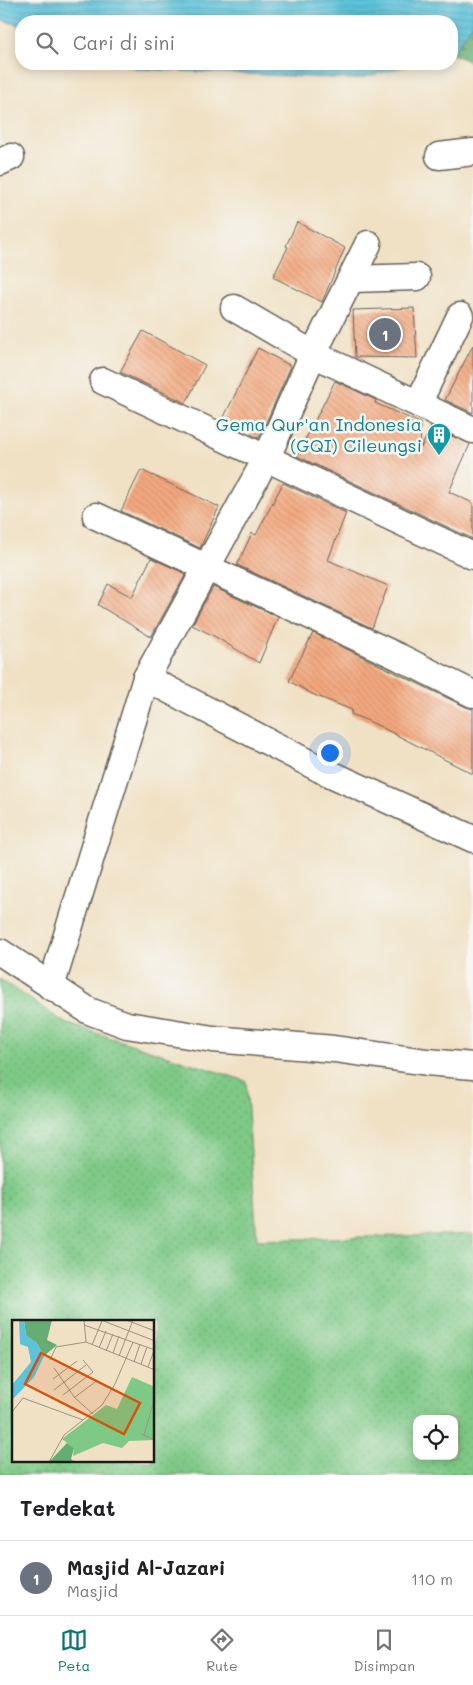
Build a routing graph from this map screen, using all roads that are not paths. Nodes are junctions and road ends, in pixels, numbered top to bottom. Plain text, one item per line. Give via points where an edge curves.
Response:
1 (473, 152) edge
2 (440, 156) dead end
3 (368, 244) dead end
4 (417, 277) dead end
5 (351, 278) junction
6 (234, 308) dead end
7 (460, 316) dead end
8 (313, 354) junction
9 (103, 381) dead end
10 (418, 404) junction
11 (473, 430) edge
12 (267, 457) junction
13 (96, 516) dead end
14 (473, 556) edge
15 (206, 567) junction
16 (146, 678) junction
17 (473, 694) edge
18 (473, 839) edge
19 (0, 952) edge
20 (51, 987) junction
21 (473, 1066) edge

1 - 2 street
3 - 5 street
4 - 5 street
5 - 8 street
6 - 8 street
7 - 10 street
8 - 10 street
8 - 12 street
9 - 12 street
10 - 11 street
12 - 14 street
12 - 15 street
13 - 15 street
15 - 16 street
15 - 17 street
16 - 18 street via 320,769
16 - 20 street
19 - 20 street
20 - 21 street via 89,1011 127,1025 213,1039 334,1049

